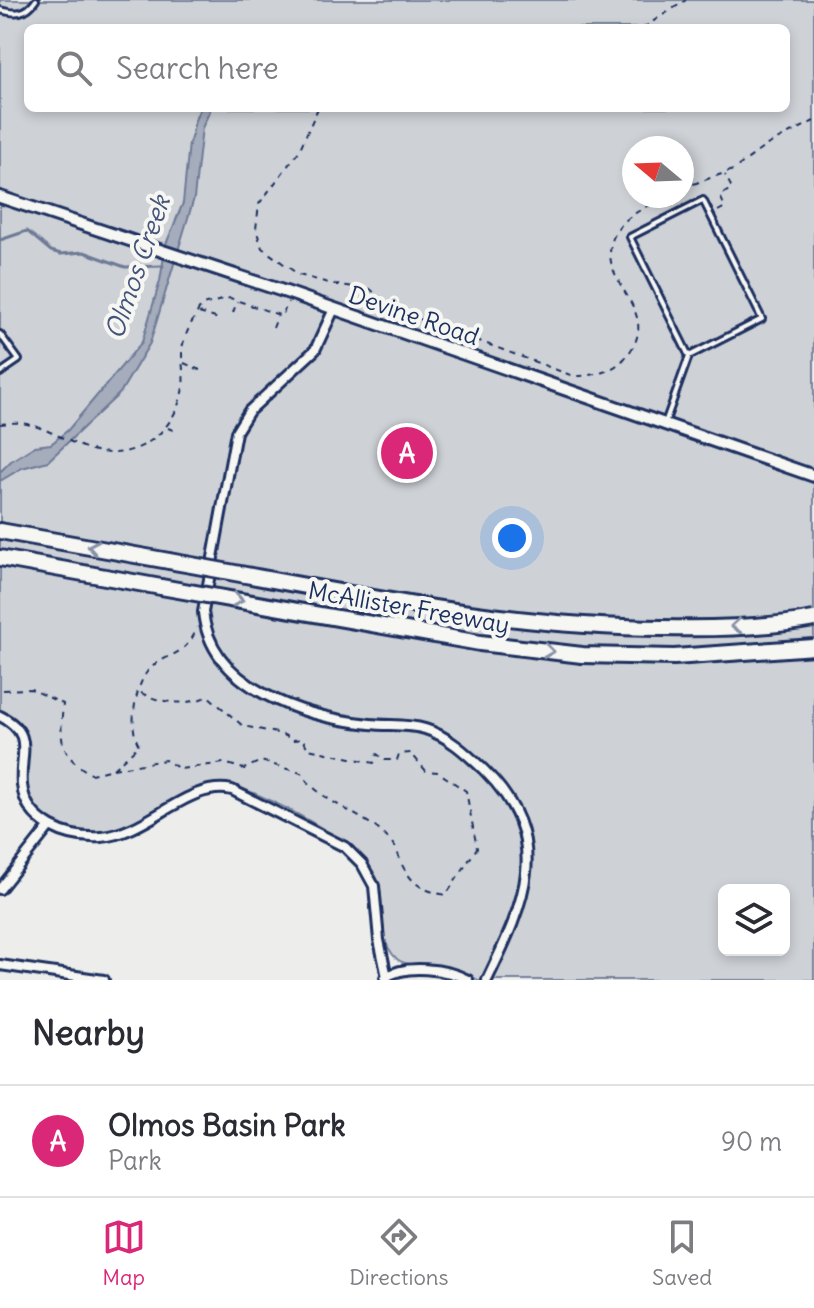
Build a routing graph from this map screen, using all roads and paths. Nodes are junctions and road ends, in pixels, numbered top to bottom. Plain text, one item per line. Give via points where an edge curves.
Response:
1 (36, 0) edge
2 (686, 0) edge
3 (0, 10) edge
4 (649, 24) edge
5 (316, 112) edge
6 (814, 121) edge
7 (724, 174) junction
8 (694, 184) edge
9 (0, 197) edge
10 (645, 208) edge
11 (710, 215) junction
12 (292, 294) junction
13 (238, 300) junction
14 (334, 309) junction
15 (197, 312) junction
16 (233, 313) dead end
17 (278, 315) junction
18 (219, 319) dead end
19 (273, 328) dead end
20 (0, 334) edge
21 (689, 356) junction
22 (183, 363) junction
23 (200, 370) dead end
24 (0, 373) edge
25 (665, 423) junction
26 (0, 424) edge
27 (166, 428) junction
28 (178, 432) dead end
29 (814, 476) edge
30 (0, 531) edge
31 (0, 558) edge
32 (203, 612) junction
33 (814, 619) edge
34 (814, 647) edge
35 (3, 690) dead end
36 (139, 692) junction
37 (0, 716) edge
38 (113, 769) junction
39 (49, 827) junction
40 (0, 889) edge
41 (0, 965) edge
42 (385, 978) edge
43 (104, 980) edge
44 (468, 980) edge
45 (487, 980) edge

1 - 3 lane via 17,14
2 - 4 path
5 - 10 path via 299,151 259,204 256,229 262,248 299,275 369,288 393,309 573,376 615,368 631,350 639,325 609,262 612,241 625,219
6 - 7 path
7 - 8 path
7 - 11 path via 732,188 720,196 725,207
9 - 12 street, Devine Road
11 - 21 lane via 762,319
11 - 21 lane via 703,200 630,237
12 - 14 street, Devine Road
12 - 17 path
13 - 15 path via 214,300
13 - 16 path
13 - 17 path
14 - 25 street, Devine Road
14 - 32 street via 315,350 249,411 236,432
15 - 18 path
15 - 22 path via 183,344
17 - 19 path
20 - 24 lane via 19,360
21 - 25 lane
22 - 23 path
22 - 27 path via 184,386
25 - 29 street, Devine Road
26 - 27 path via 20,423 84,447 119,453 147,444
27 - 28 path
33 -> 30 highway, McAllister Freeway, bridge via 706,629 486,617
31 -> 34 highway, McAllister Freeway, bridge via 480,643 582,655 674,657
32 - 36 path via 183,652 162,659 145,674
32 - 45 street via 205,632 216,652 227,668 254,687 336,719 438,734 504,790 523,829 526,871 515,920
35 - 38 path via 31,689 63,704 61,734 73,763 91,774
36 - 38 path via 132,724 139,745
36 - 38 path via 153,700 192,704 208,696 243,726 303,739 308,749 321,752 374,763 377,754 397,760 399,754 411,753 426,771 438,772 466,791 477,848 446,895 420,889 394,846 360,816 312,788 301,773 261,761 244,769 224,763 180,769 165,760
37 - 39 street via 19,728 25,799
39 - 40 street
39 - 42 street via 86,837 117,835 198,793 218,787 232,790 345,847 362,864 374,886
41 - 43 street
42 - 44 street via 406,969

